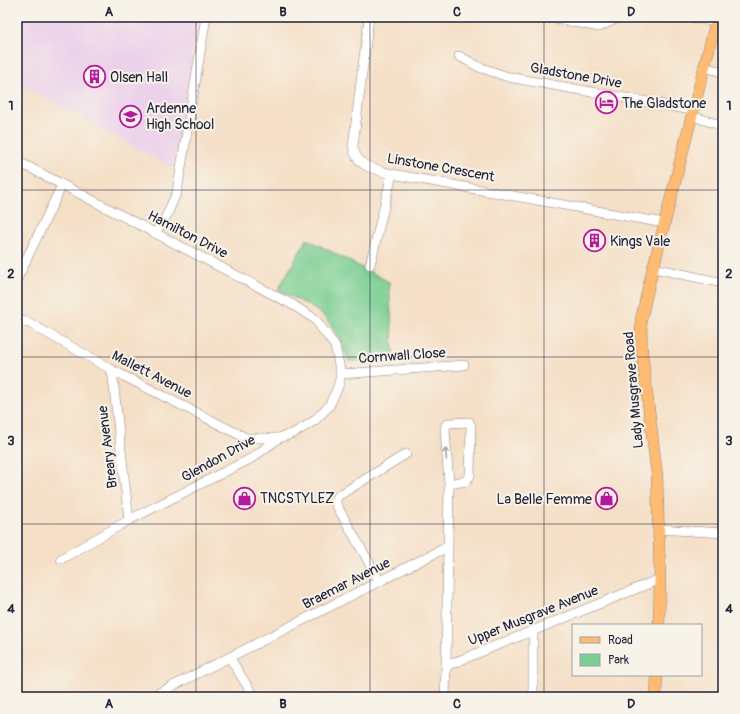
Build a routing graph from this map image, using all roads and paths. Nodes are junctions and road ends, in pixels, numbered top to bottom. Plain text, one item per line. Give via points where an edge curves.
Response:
1 (206, 17) edge
2 (369, 17) edge
3 (550, 17) edge
4 (620, 17) edge
5 (691, 17) edge
6 (717, 25) edge
7 (459, 56) dead end
8 (703, 68) junction
9 (723, 72) edge
10 (692, 113) junction
11 (723, 126) edge
12 (17, 161) edge
13 (392, 174) junction
14 (62, 185) junction
15 (664, 223) junction
16 (155, 233) junction
17 (370, 265) dead end
18 (654, 268) junction
19 (17, 279) edge
20 (723, 283) edge
21 (17, 319) edge
22 (335, 346) joint
23 (464, 365) dead end
24 (112, 370) junction
25 (341, 374) junction
26 (279, 438) junction
27 (406, 454) dead end
28 (448, 484) junction
29 (129, 520) junction
30 (659, 529) junction
31 (723, 533) edge
32 (447, 547) junction
33 (61, 559) dead end
34 (660, 579) junction
35 (380, 582) junction
36 (658, 624) edge
37 (533, 631) junction
38 (230, 658) junction
39 (446, 666) junction
40 (657, 676) edge
41 (534, 695) dead end
42 (152, 697) edge
43 (254, 697) edge
44 (445, 697) edge
45 (656, 697) edge

1 - 16 street via 178,192
2 - 13 street, Linstone Crescent via 353,146 358,160 364,165
3 - 4 street via 599,26
5 - 6 street
6 - 8 main road, Lady Musgrave Road
7 - 10 street, Gladstone Drive via 508,78
8 - 9 street
8 - 10 main road, Lady Musgrave Road
10 - 11 street, Gladstone Drive
10 - 15 main road, Lady Musgrave Road
12 - 14 street, Hamilton Drive
13 - 15 street, Linstone Crescent
13 - 17 street
14 - 16 street, Hamilton Drive
14 - 19 street
15 - 18 main road, Lady Musgrave Road
16 - 22 street, Hamilton Drive via 293,304 315,319
18 - 20 street
18 - 30 main road, Lady Musgrave Road via 642,320 642,353 657,475
21 - 24 street, Mallett Avenue via 31,324
22 - 25 street, Glendon Drive
23 - 25 street, Cornwall Close
24 - 26 street, Mallett Avenue via 246,438
24 - 29 street, Breary Avenue
25 - 26 street, Glendon Drive via 329,406 314,421 294,433
26 - 29 street, Glendon Drive via 252,458
27 - 35 street via 338,496 336,500
28 -> 28 street via 446,425 469,422 472,426 470,476 466,481
28 - 32 street
29 - 33 street, Glendon Drive
30 - 31 street
30 - 34 main road, Lady Musgrave Road
32 - 35 street, Braemar Avenue
32 - 39 street
34 - 36 main road, Lady Musgrave Road
34 - 37 street, Upper Musgrave Avenue
35 - 38 street, Braemar Avenue
37 - 39 street, Upper Musgrave Avenue
37 - 41 street
38 - 42 street, Braemar Avenue
38 - 43 street
39 - 44 street
40 - 45 main road

